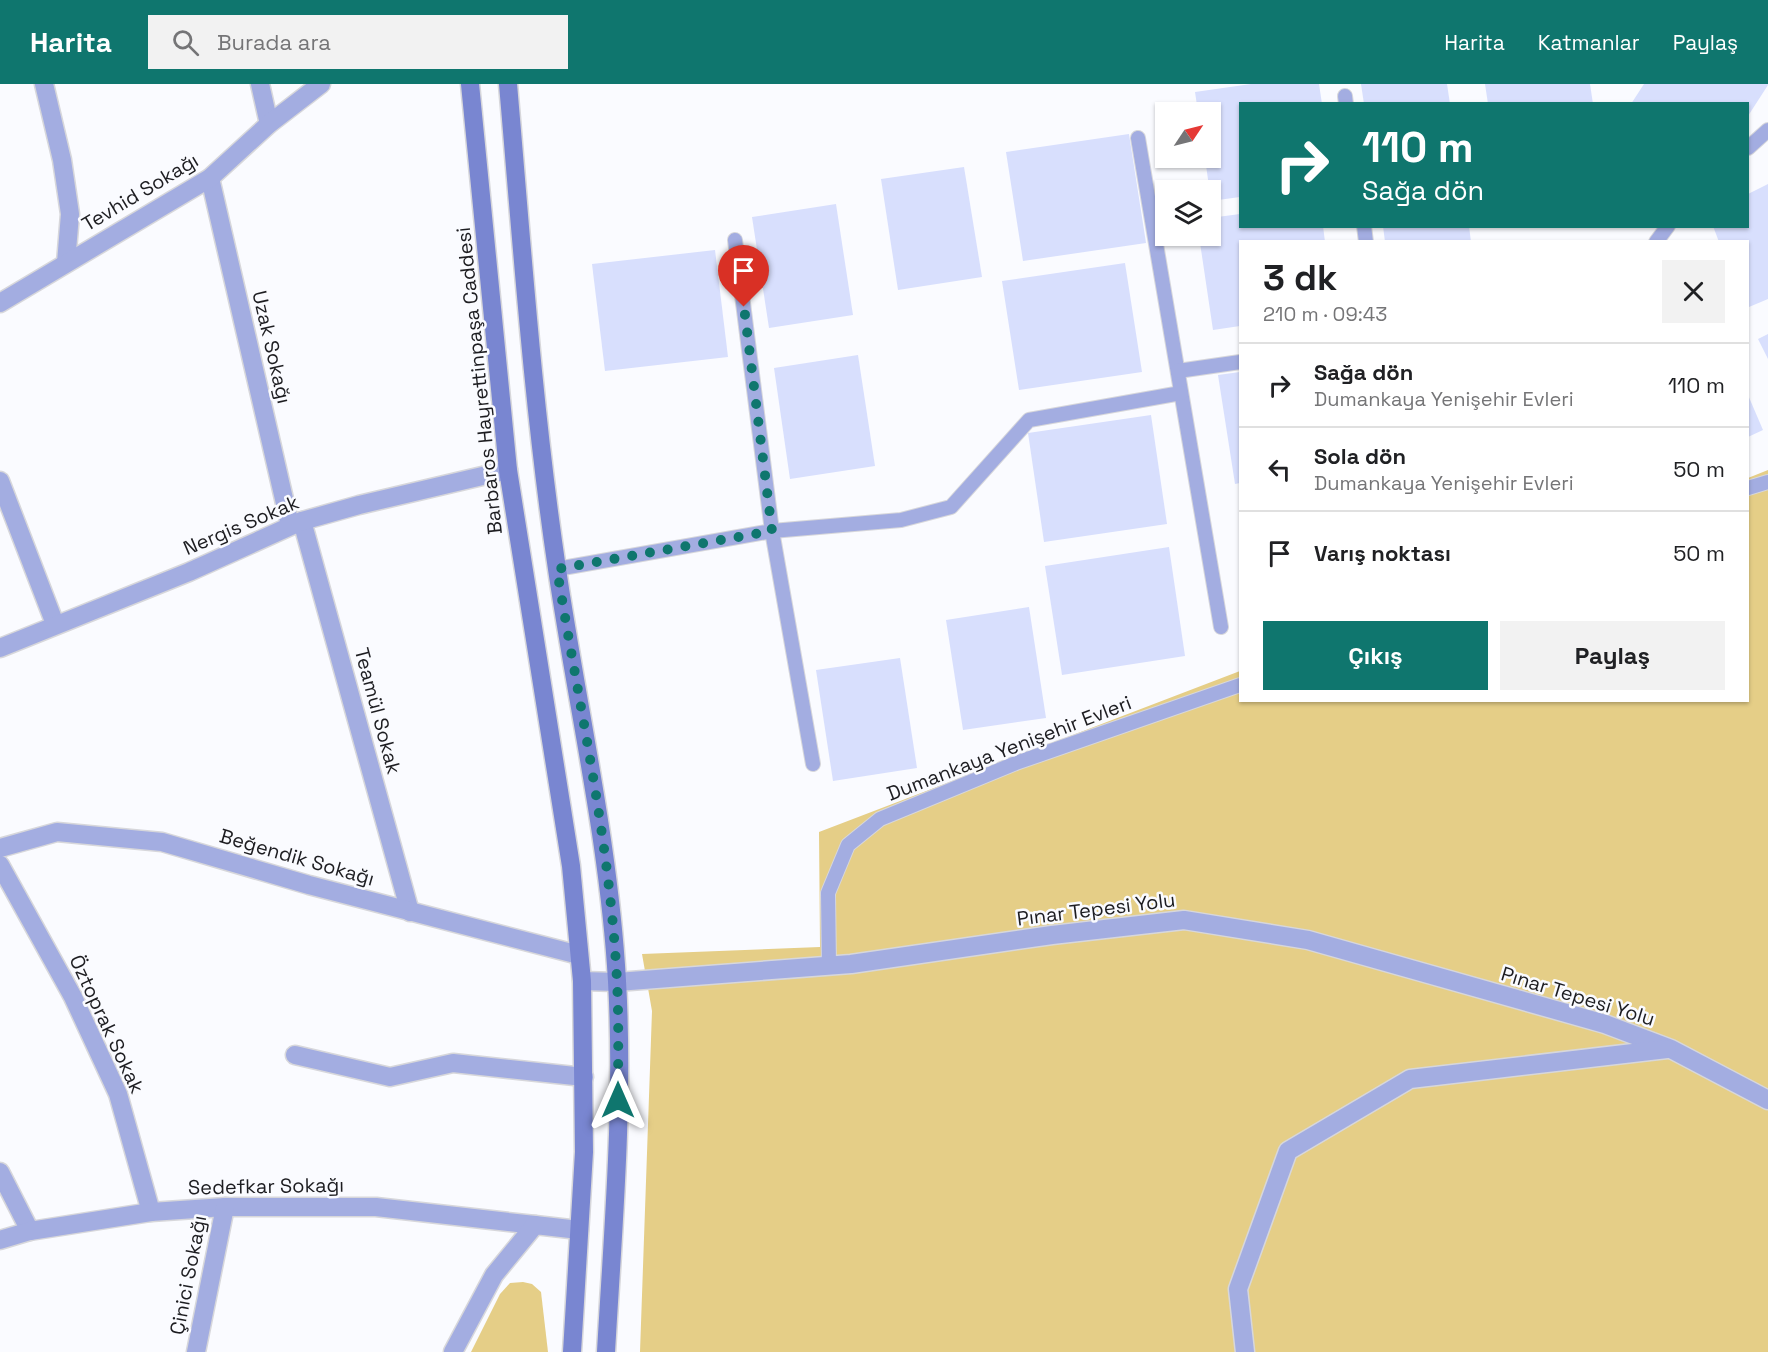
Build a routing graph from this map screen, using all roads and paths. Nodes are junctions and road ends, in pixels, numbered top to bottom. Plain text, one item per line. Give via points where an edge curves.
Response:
1 (44, 84) edge
2 (260, 84) edge
3 (321, 84) edge
4 (470, 84) edge
5 (508, 84) edge
6 (269, 124) junction
7 (1768, 130) edge
8 (1138, 138) dead end
9 (1749, 147) edge
10 (210, 178) junction
11 (735, 240) dead end
12 (66, 263) junction
13 (0, 303) edge
14 (1239, 362) edge
15 (1178, 371) junction
16 (1181, 393) junction
17 (508, 471) junction
18 (0, 481) edge
19 (1768, 482) edge
20 (1749, 488) edge
21 (296, 523) junction
22 (772, 531) junction
23 (557, 569) junction
24 (55, 624) junction
25 (1221, 627) dead end
26 (0, 648) edge
27 (1239, 685) edge
28 (813, 764) dead end
29 (0, 848) edge
30 (0, 865) edge
31 (410, 912) junction
32 (579, 955) junction
33 (829, 965) junction
34 (582, 981) junction
35 (617, 982) junction
36 (1671, 1048) junction
37 (295, 1055) dead end
38 (584, 1077) junction
39 (1768, 1100) edge
40 (0, 1172) edge
41 (225, 1207) junction
42 (151, 1212) junction
43 (535, 1225) junction
44 (579, 1230) junction
45 (30, 1231) junction
46 (0, 1240) edge
47 (196, 1352) edge
48 (453, 1352) edge
49 (572, 1352) edge
50 (606, 1352) edge
51 (1245, 1352) edge

1 - 12 street via 70,214
2 - 6 street
3 - 6 street, Tevhid Sokağı
4 - 17 street, Barbaros Hayrettinpaşa Caddesi
5 - 23 street via 544,478
6 - 10 street, Tevhid Sokağı
7 - 9 lane
8 - 15 lane
10 - 12 street, Tevhid Sokağı
10 - 21 street, Uzak Sokağı
11 - 22 lane
12 - 13 street, Tevhid Sokağı
14 - 15 lane
15 - 16 lane
16 - 22 lane via 1029,420 951,507 901,520
16 - 25 lane
17 - 21 street, Nergis Sokak
17 - 32 street, Barbaros Hayrettinpaşa Caddesi via 571,866
18 - 24 street
19 - 20 lane
21 - 24 street, Nergis Sokak via 189,573
21 - 31 street, Teamül Sokak
22 - 23 lane
22 - 28 lane
23 - 35 street via 598,810
24 - 26 street, Nergis Sokak
27 - 33 lane, Dumankaya Yenişehir Evleri via 1016,763 880,819 848,845 828,893
29 - 31 street, Beğendik Sokağı via 57,832 162,842
30 - 42 street, Öztoprak Sokak via 73,997 118,1094
31 - 32 street, Beğendik Sokağı
32 - 34 street, Barbaros Hayrettinpaşa Caddesi
33 - 35 street, Pınar Tepesi Yolu
33 - 36 street, Pınar Tepesi Yolu via 1184,920 1308,940 1605,1024
34 - 35 street, Pınar Tepesi Yolu
34 - 38 street, Barbaros Hayrettinpaşa Caddesi
35 - 50 street via 618,1124
36 - 39 street, Pınar Tepesi Yolu
36 - 51 street via 1410,1078 1288,1151 1238,1289
37 - 38 street via 390,1077 453,1063
38 - 44 street, Barbaros Hayrettinpaşa Caddesi
40 - 45 street
41 - 42 street, Sedefkar Sokağı
41 - 43 street, Sedefkar Sokağı via 376,1207
41 - 47 street, Çinici Sokağı
42 - 45 street, Sedefkar Sokağı
43 - 44 street, Sedefkar Sokağı
43 - 48 street via 494,1275
44 - 49 street, Barbaros Hayrettinpaşa Caddesi
45 - 46 street, Sedefkar Sokağı

